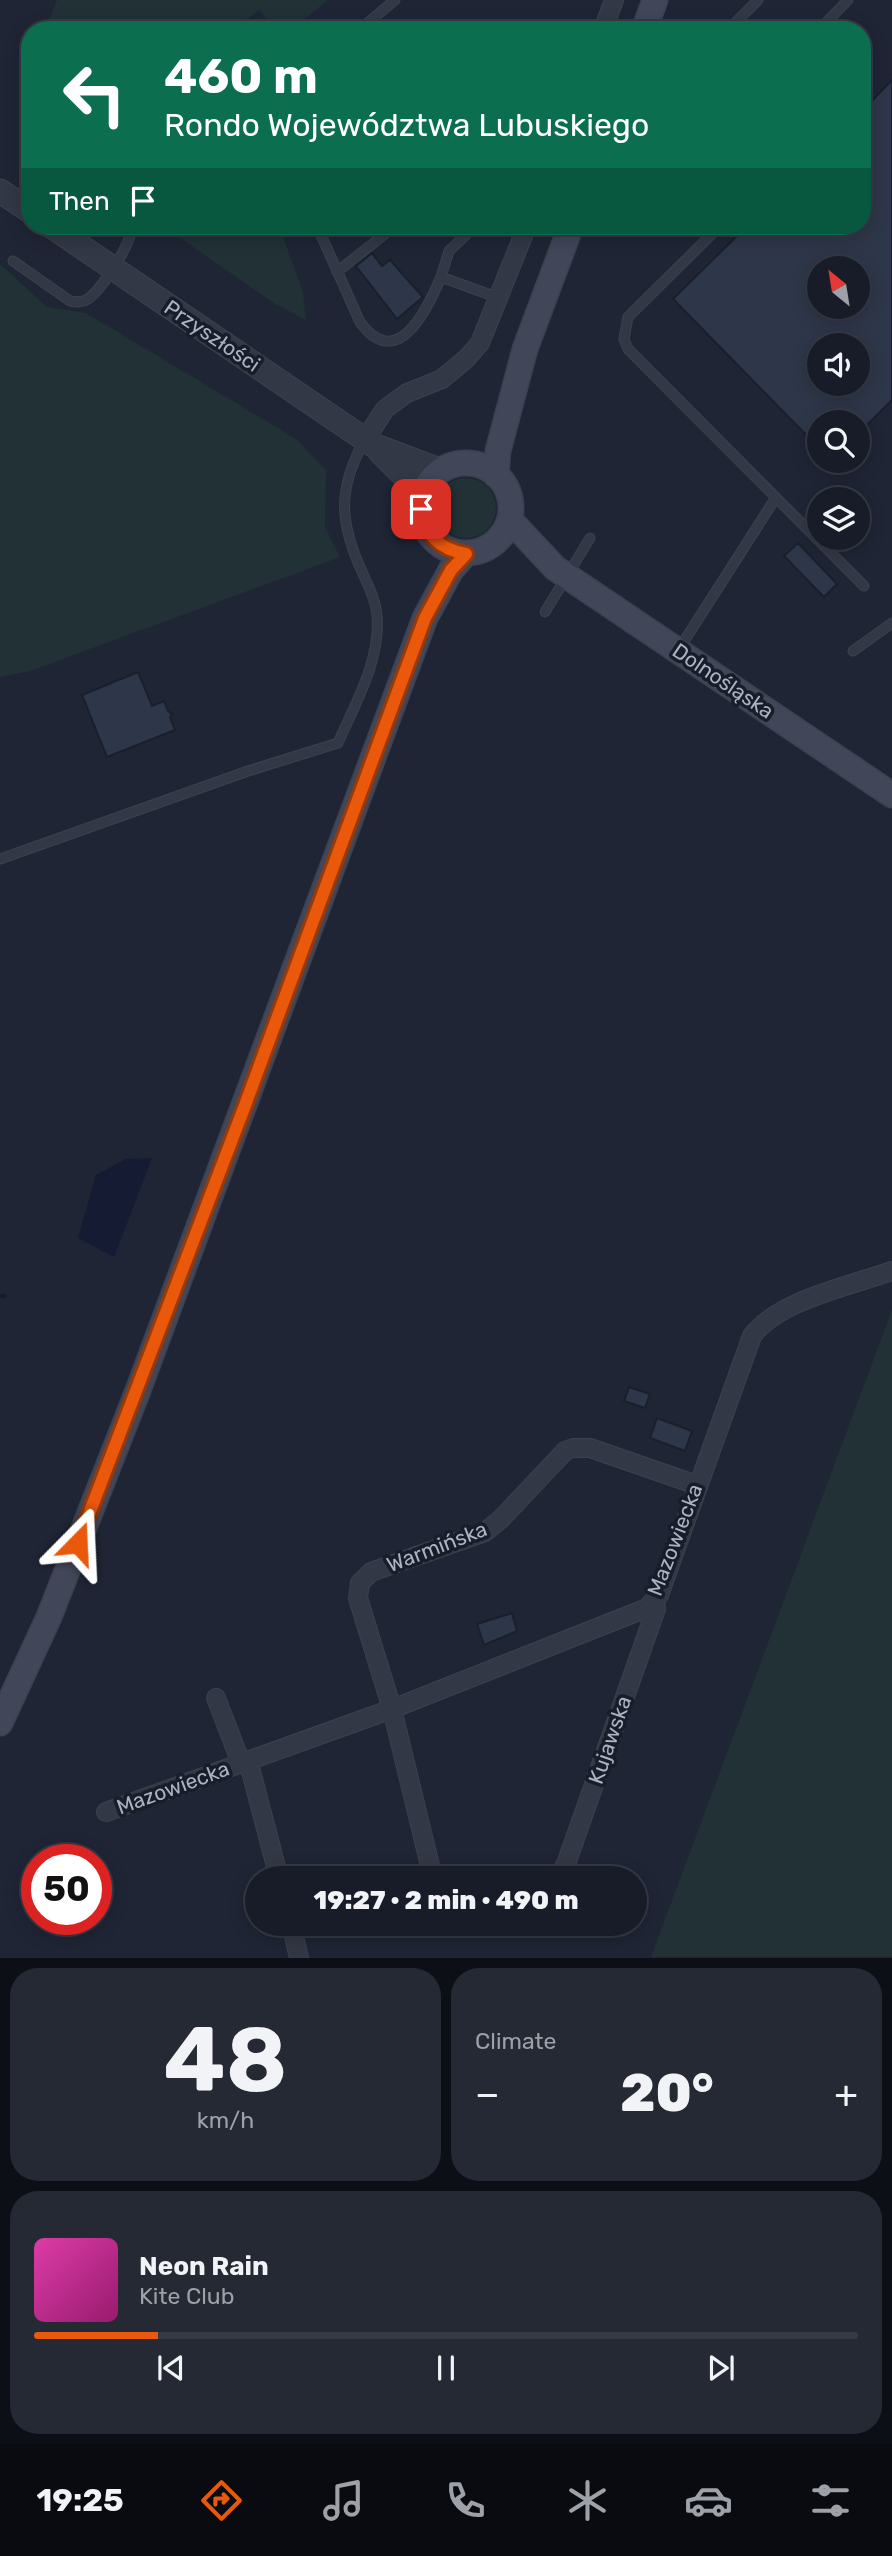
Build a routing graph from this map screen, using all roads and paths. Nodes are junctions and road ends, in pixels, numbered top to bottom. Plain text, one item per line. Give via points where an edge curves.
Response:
1 (395, 0) edge
2 (614, 0) edge
3 (655, 0) edge
4 (758, 0) edge
5 (848, 0) edge
6 (370, 21) edge
7 (606, 21) edge
8 (647, 21) edge
9 (737, 21) edge
10 (828, 21) edge
11 (0, 191) edge
12 (21, 205) edge
13 (64, 235) edge
14 (131, 235) edge
15 (321, 235) edge
16 (384, 235) edge
17 (466, 235) edge
18 (524, 235) edge
19 (568, 235) edge
20 (711, 235) edge
21 (13, 261) dead end
22 (113, 268) junction
23 (337, 272) junction
24 (441, 276) junction
25 (499, 298) junction
26 (525, 349) junction
27 (369, 442) junction
28 (467, 464) junction
29 (442, 471) junction
30 (496, 475) junction
31 (423, 495) junction
32 (775, 499) junction
33 (510, 520) junction
34 (590, 538) dead end
35 (435, 540) junction
36 (494, 544) junction
37 (466, 554) junction
38 (561, 573) junction
39 (864, 586) dead end
40 (545, 612) dead end
41 (425, 618) junction
42 (892, 623) edge
43 (678, 651) junction
44 (853, 651) dead end
45 (892, 794) edge
46 (0, 859) edge
47 (892, 1271) edge
48 (696, 1485) junction
49 (655, 1601) junction
50 (216, 1699) dead end
51 (391, 1709) junction
52 (0, 1723) edge
53 (244, 1761) junction
54 (106, 1812) dead end
55 (275, 1866) edge
56 (430, 1866) edge
57 (565, 1866) edge
58 (293, 1936) edge
59 (299, 1958) edge

1 - 6 lane
2 - 7 street
3 - 8 main road
4 - 9 lane
5 - 10 lane
11 - 12 street
13 - 22 street, Przyszłości
14 - 22 lane
15 - 23 lane
16 - 23 lane
17 - 24 lane via 449,251
18 - 25 street
19 - 26 main road
20 - 32 lane via 628,317 624,339 628,349
21 - 22 lane via 70,301 81,302 89,299
22 - 27 street, Przyszłości
23 - 24 lane via 369,335 389,342 414,327
24 - 25 lane
25 - 27 street via 480,343 466,359 442,379 392,404 372,426
26 - 28 main road
26 - 30 main road
27 - 29 street, Przyszłości
27 - 31 street, Przyszłości
27 - 46 lane via 349,476 344,512 348,536 372,595 376,633 366,678 338,743
28 - 29 main road
28 - 30 main road
29 - 31 main road
30 - 33 main road via 509,494
31 - 35 main road via 423,522
32 - 39 lane
32 - 43 lane
33 - 36 main road
33 - 38 main road, Dolnośląska
34 - 38 lane
35 - 37 main road via 450,551
35 - 41 main road
36 - 37 main road
36 - 38 main road, Dolnośląska
37 - 41 main road via 451,570
38 - 40 lane
38 - 43 main road, Dolnośląska
41 - 52 main road via 137,1393 49,1617
42 - 44 lane
43 - 45 main road, Dolnośląska
47 - 48 street, Mazowiecka via 781,1309 760,1326 747,1348
48 - 49 street, Mazowiecka
48 - 51 street, Warmińska via 590,1448 573,1448 558,1457 492,1527 364,1577 358,1598
49 - 51 street, Mazowiecka via 640,1612
49 - 57 street, Kujawska via 656,1609
50 - 53 street, Mazowiecka
51 - 53 street, Mazowiecka
51 - 56 street
53 - 54 street, Mazowiecka
53 - 55 street, Mazowiecka
58 - 59 street

